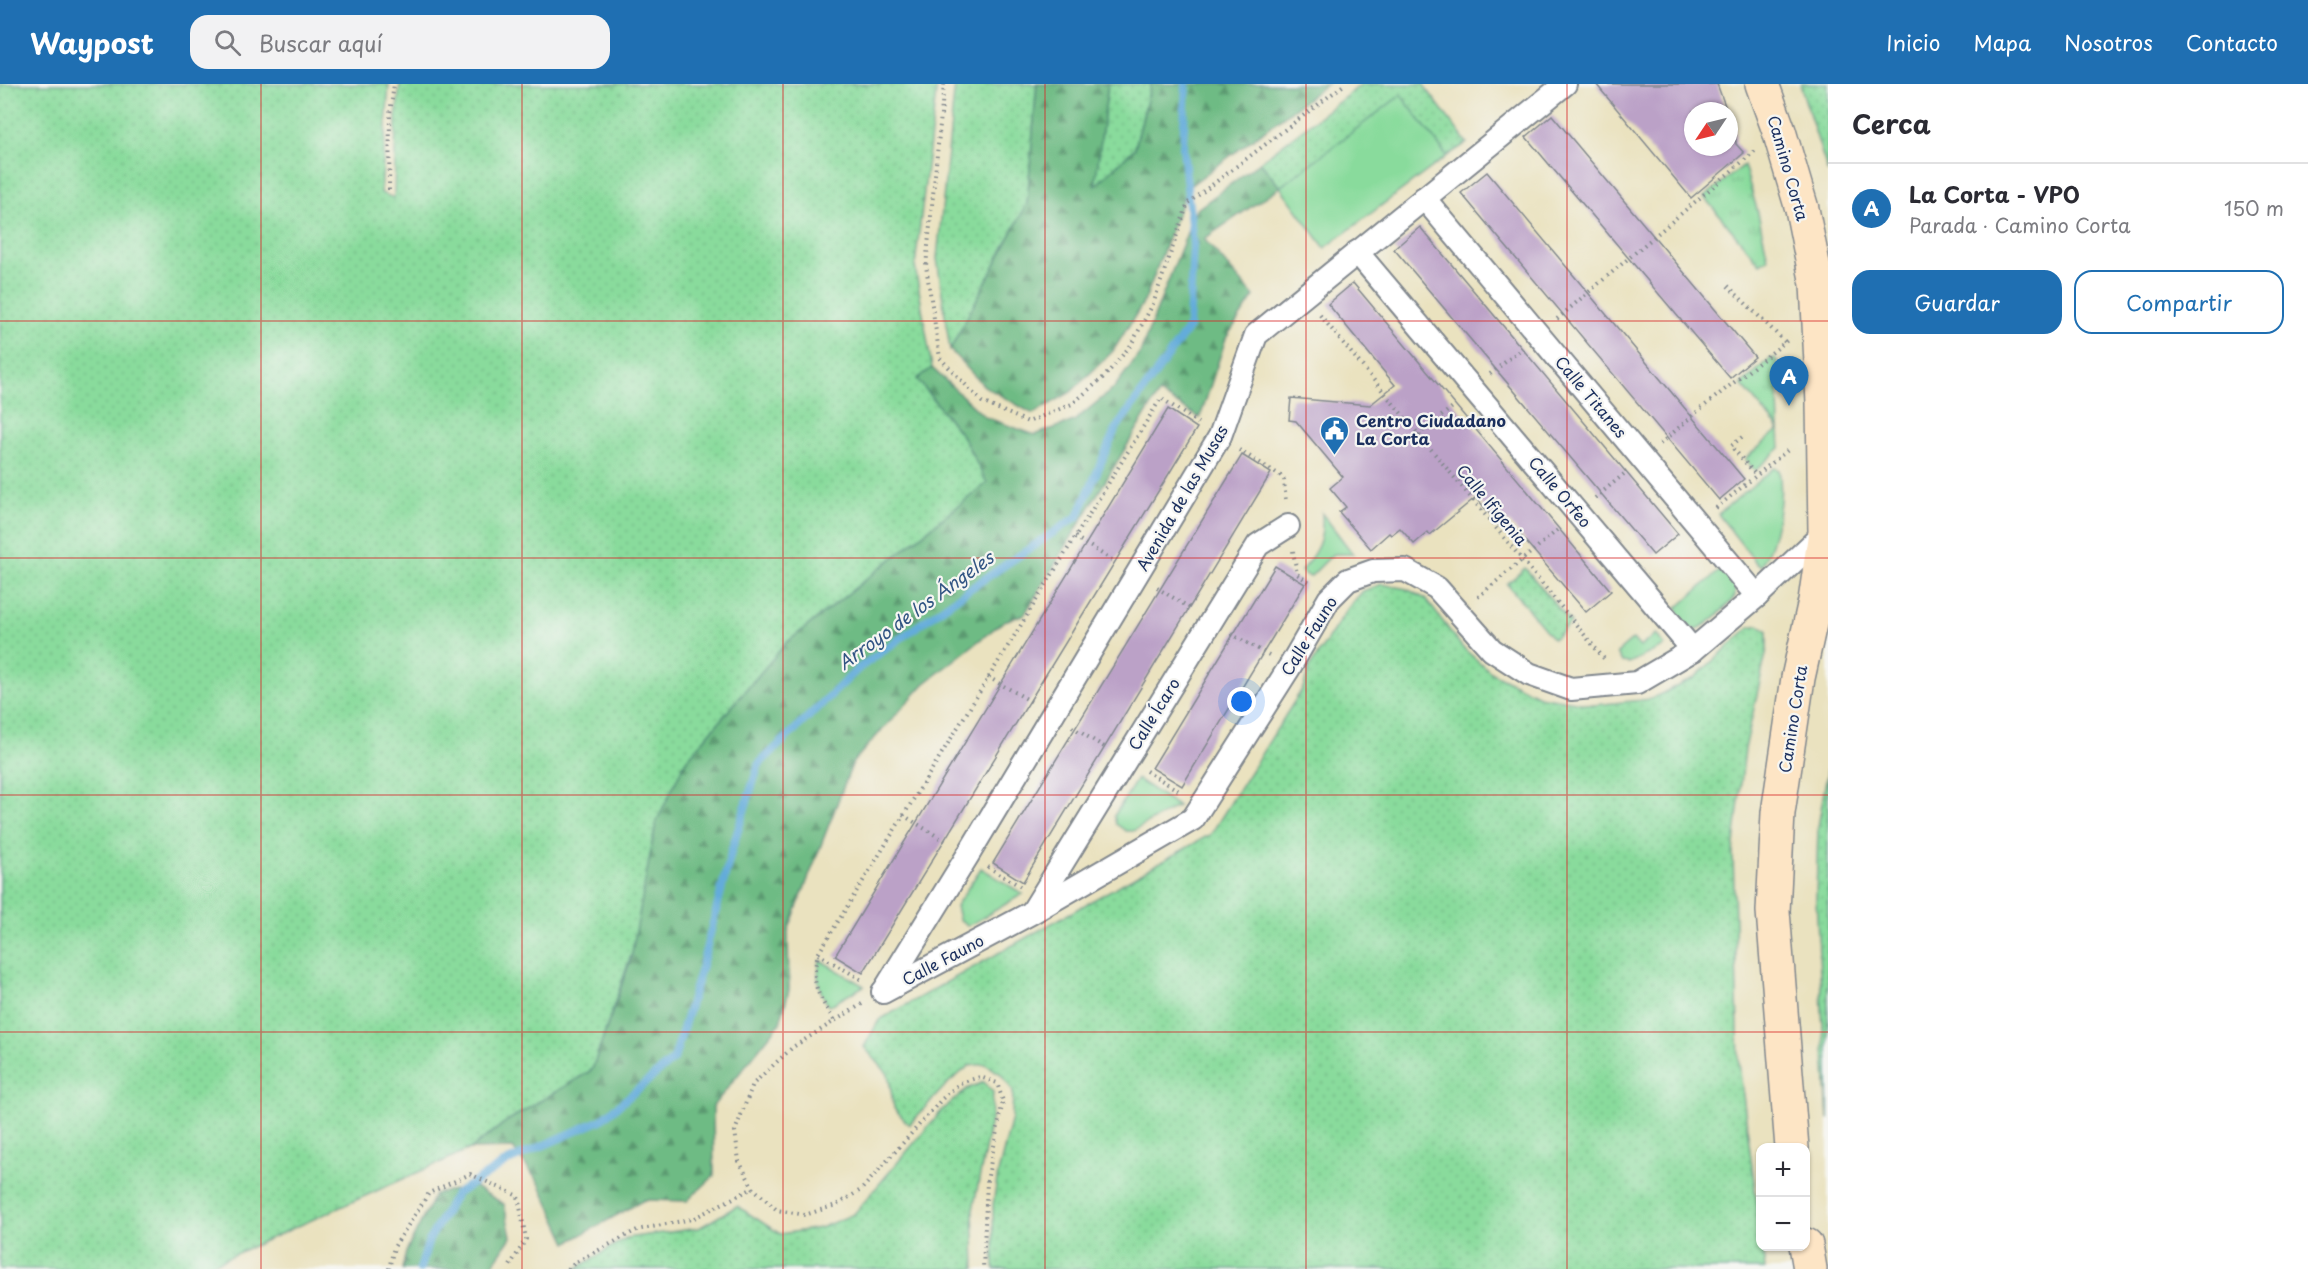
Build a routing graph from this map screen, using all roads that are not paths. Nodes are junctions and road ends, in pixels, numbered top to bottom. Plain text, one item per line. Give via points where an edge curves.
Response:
1 (1565, 84) edge
2 (1762, 84) edge
3 (1424, 198) junction
4 (1357, 252) junction
5 (1823, 279) edge
6 (1288, 526) dead end
7 (1825, 532) junction
8 (1821, 594) edge
9 (1757, 596) junction
10 (1693, 650) junction
11 (1031, 913) junction
12 (883, 992) joint
13 (1792, 1143) edge
14 (1807, 1251) edge
15 (1810, 1269) edge

1 - 3 street, Avenida de las Musas
2 - 5 street, Camino Corta
3 - 4 street, Avenida de las Musas
3 - 9 street, Calle Titanes
4 - 10 street, Calle Orfeo
4 - 12 street, Avenida de las Musas via 1256,335 1220,436
5 - 7 street, Camino Corta
6 - 11 street, Calle Ícaro via 1258,545
7 - 8 street, Camino Corta
7 - 9 street, Calle Fauno
8 - 13 street, Camino Corta via 1798,678 1778,813 1773,911
9 - 10 street, Calle Fauno
10 - 11 street, Calle Fauno via 1637,683 1571,689 1529,674 1492,650 1437,588 1405,570 1373,571 1348,580 1329,599 1193,819
11 - 12 street, Calle Fauno
14 - 15 street

